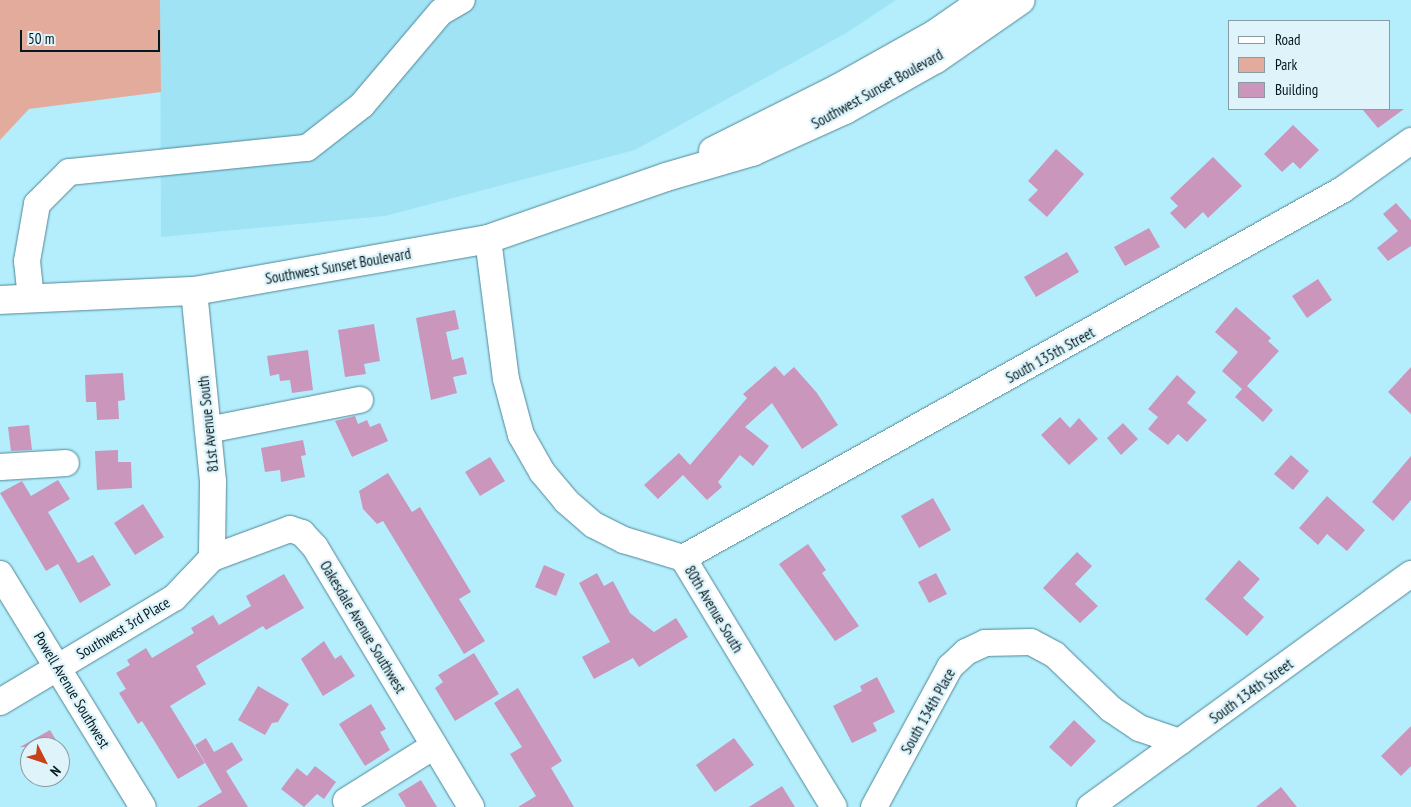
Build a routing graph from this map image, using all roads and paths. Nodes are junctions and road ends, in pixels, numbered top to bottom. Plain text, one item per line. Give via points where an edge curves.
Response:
1 (462, 0) edge
2 (984, 0) edge
3 (1022, 0) edge
4 (1411, 141) edge
5 (666, 177) junction
6 (488, 239) junction
7 (194, 291) junction
8 (31, 299) junction
9 (0, 300) edge
10 (360, 400) dead end
11 (208, 430) junction
12 (66, 463) dead end
13 (0, 467) edge
14 (212, 558) junction
15 (684, 558) junction
16 (0, 574) edge
17 (1411, 574) edge
18 (58, 667) junction
19 (0, 702) edge
20 (1180, 742) junction
21 (434, 746) junction
22 (346, 801) dead end
23 (143, 807) edge
24 (471, 807) edge
25 (834, 807) edge
26 (874, 807) edge
27 (1090, 807) edge

1 - 8 street via 441,12 362,105 307,148 69,172 37,204 26,261
2 - 5 main road, Southwest Sunset Boulevard via 935,34
3 - 5 main road, Southwest Sunset Boulevard via 936,59 845,110 752,152
4 - 15 street, South 135th Street via 1342,190
5 - 6 main road, Southwest Sunset Boulevard
6 - 7 main road, Southwest Sunset Boulevard
6 - 15 street, 80th Avenue South via 506,379 521,435 542,472 566,501 594,525 624,540
7 - 8 main road, Southwest Sunset Boulevard
7 - 11 street, 81st Avenue South
8 - 9 main road, Southwest Sunset Boulevard
10 - 11 street
11 - 14 street, 81st Avenue South via 213,482
12 - 13 street
14 - 18 street, Southwest 3rd Place via 174,598
14 - 21 street, Oakesdale Avenue Southwest via 278,530 302,533 315,548
15 - 25 street, 80th Avenue South
16 - 18 street, Powell Avenue Southwest
17 - 20 street, South 134th Street
18 - 19 street, Southwest 3rd Place
18 - 23 street, Powell Avenue Southwest
20 - 26 street, South 134th Place via 1140,728 1111,709 1055,655 1032,642 985,643 966,652 950,667
20 - 27 street, South 134th Street
21 - 22 street
21 - 24 street, Oakesdale Avenue Southwest

